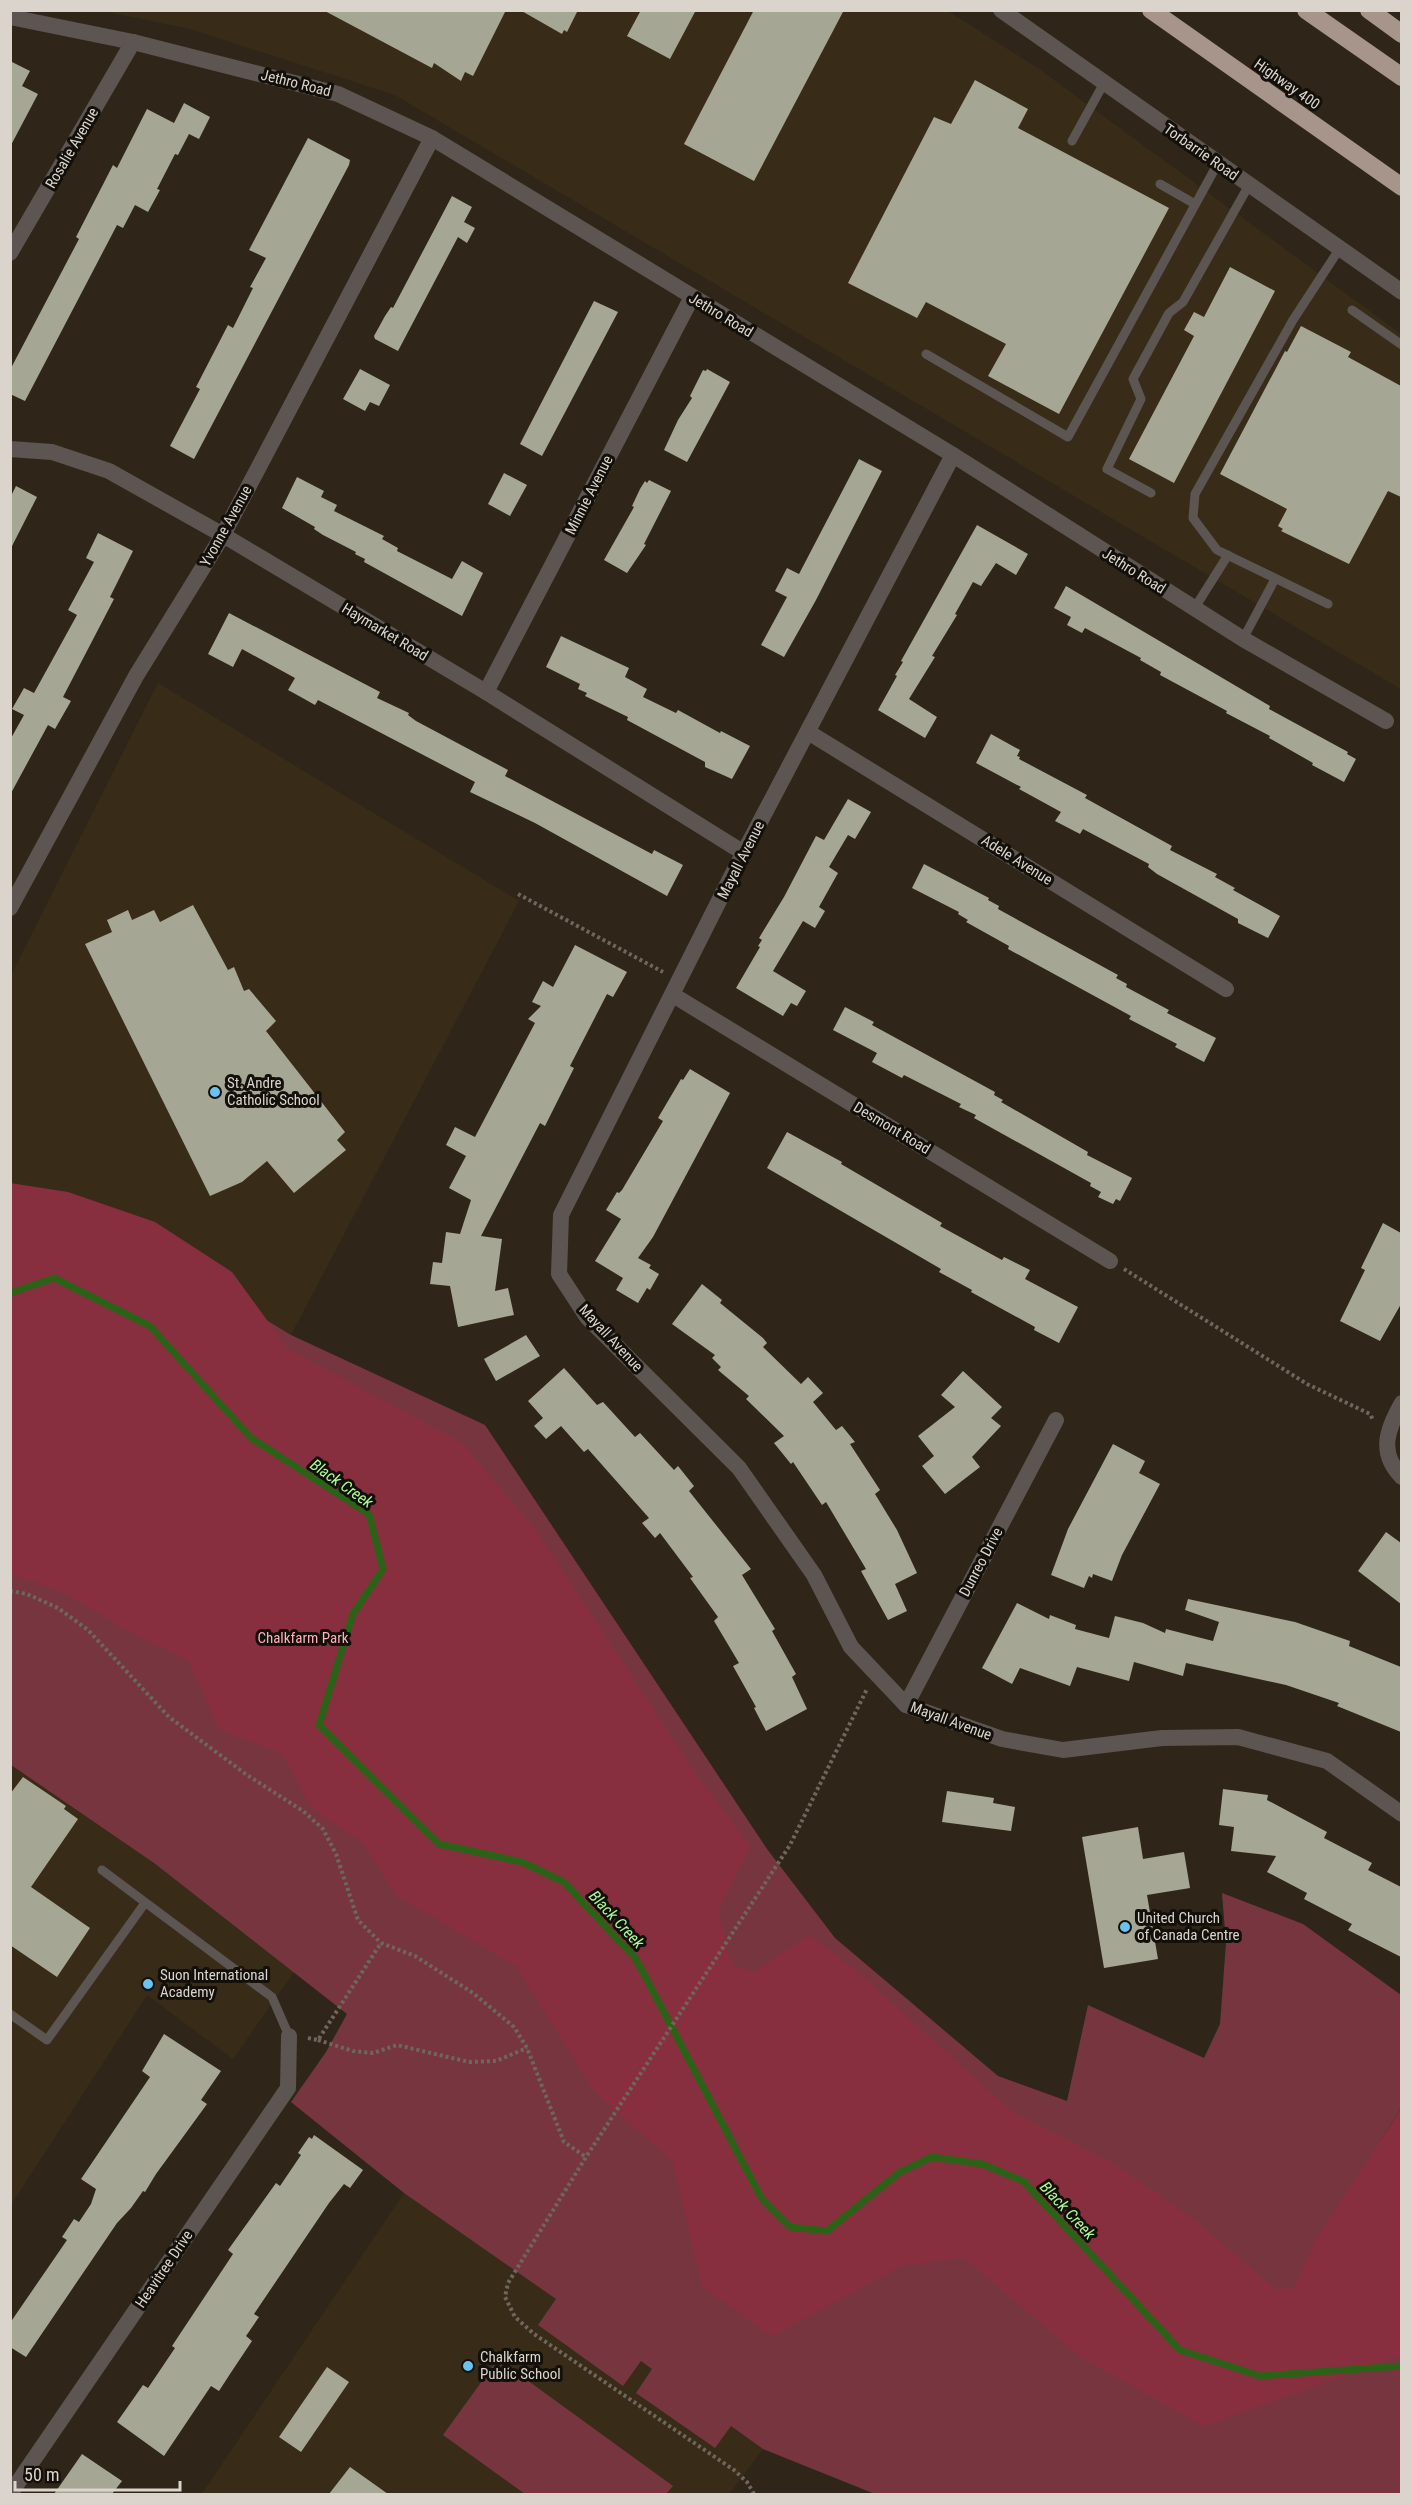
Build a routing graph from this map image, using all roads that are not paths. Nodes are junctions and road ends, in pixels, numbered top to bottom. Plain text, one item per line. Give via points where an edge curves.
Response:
1 (1000, 10) edge
2 (1151, 10) edge
3 (1306, 10) edge
4 (1369, 10) edge
5 (10, 18) edge
6 (1401, 34) edge
7 (133, 42) junction
8 (1401, 77) edge
9 (1104, 83) junction
10 (432, 138) junction
11 (1072, 141) dead end
12 (1218, 164) junction
13 (1160, 184) dead end
14 (1249, 185) junction
15 (1401, 187) edge
16 (1195, 204) junction
17 (1340, 248) junction
18 (10, 253) edge
19 (1401, 292) edge
20 (692, 297) junction
21 (1352, 310) dead end
22 (1401, 345) edge
23 (926, 354) dead end
24 (10, 449) edge
25 (953, 455) junction
26 (1151, 493) dead end
27 (223, 535) junction
28 (1228, 555) junction
29 (1275, 579) junction
30 (1328, 604) dead end
31 (1194, 609) junction
32 (1243, 639) junction
33 (486, 693) junction
34 (1386, 721) dead end
35 (808, 732) junction
36 (744, 853) junction
37 (10, 908) edge
38 (676, 988) junction
39 (1226, 989) dead end
40 (1110, 1261) road end
41 (1401, 1402) edge
42 (1056, 1420) dead end
43 (1401, 1477) edge
44 (906, 1705) junction
45 (1401, 1814) edge
46 (102, 1870) dead end
47 (145, 1903) junction
48 (10, 2014) edge
49 (289, 2036) joint
50 (10, 2494) edge

1 - 9 street, Torbarrie Road
2 - 15 highway, Highway 400
3 - 8 highway
4 - 6 highway
5 - 7 street, Jethro Road
7 - 10 street, Jethro Road via 339,94
7 - 18 street, Rosalie Avenue
9 - 11 lane
9 - 12 street, Torbarrie Road
10 - 20 street, Jethro Road
10 - 27 street, Yvonne Avenue
12 - 14 street, Torbarrie Road
12 - 16 lane
13 - 16 lane
14 - 17 street, Torbarrie Road
14 - 26 lane via 1183,302 1169,313 1133,380 1141,399 1107,469
16 - 23 lane via 1068,437
17 - 19 street, Torbarrie Road
17 - 28 lane via 1293,320 1195,494 1193,518 1217,550
20 - 25 street, Jethro Road
20 - 33 street, Minnie Avenue
21 - 22 lane
24 - 27 street, Haymarket Road via 52,452 109,471
25 - 31 street, Jethro Road
25 - 35 street, Mayall Avenue
27 - 33 street, Haymarket Road
27 - 37 street, Yvonne Avenue via 136,676
28 - 29 lane
28 - 31 lane
29 - 30 lane
29 - 32 lane
31 - 32 street, Jethro Road
32 - 34 street, Jethro Road
33 - 36 street, Haymarket Road
35 - 36 street, Mayall Avenue
35 - 39 street, Adele Avenue
36 - 38 street, Mayall Avenue
38 - 40 street, Desmont Road
38 - 44 street, Mayall Avenue via 561,1215 558,1274 587,1317 739,1468 814,1575 851,1647
41 - 43 street via 1386,1446 1391,1466
42 - 44 street, Dunreo Drive
44 - 45 street, Mayall Avenue via 1002,1739 1063,1750 1162,1738 1238,1737 1327,1761
46 - 47 lane
47 - 48 lane via 47,2040
47 - 49 lane via 273,1997
49 - 50 street, Heavitree Drive via 288,2088

